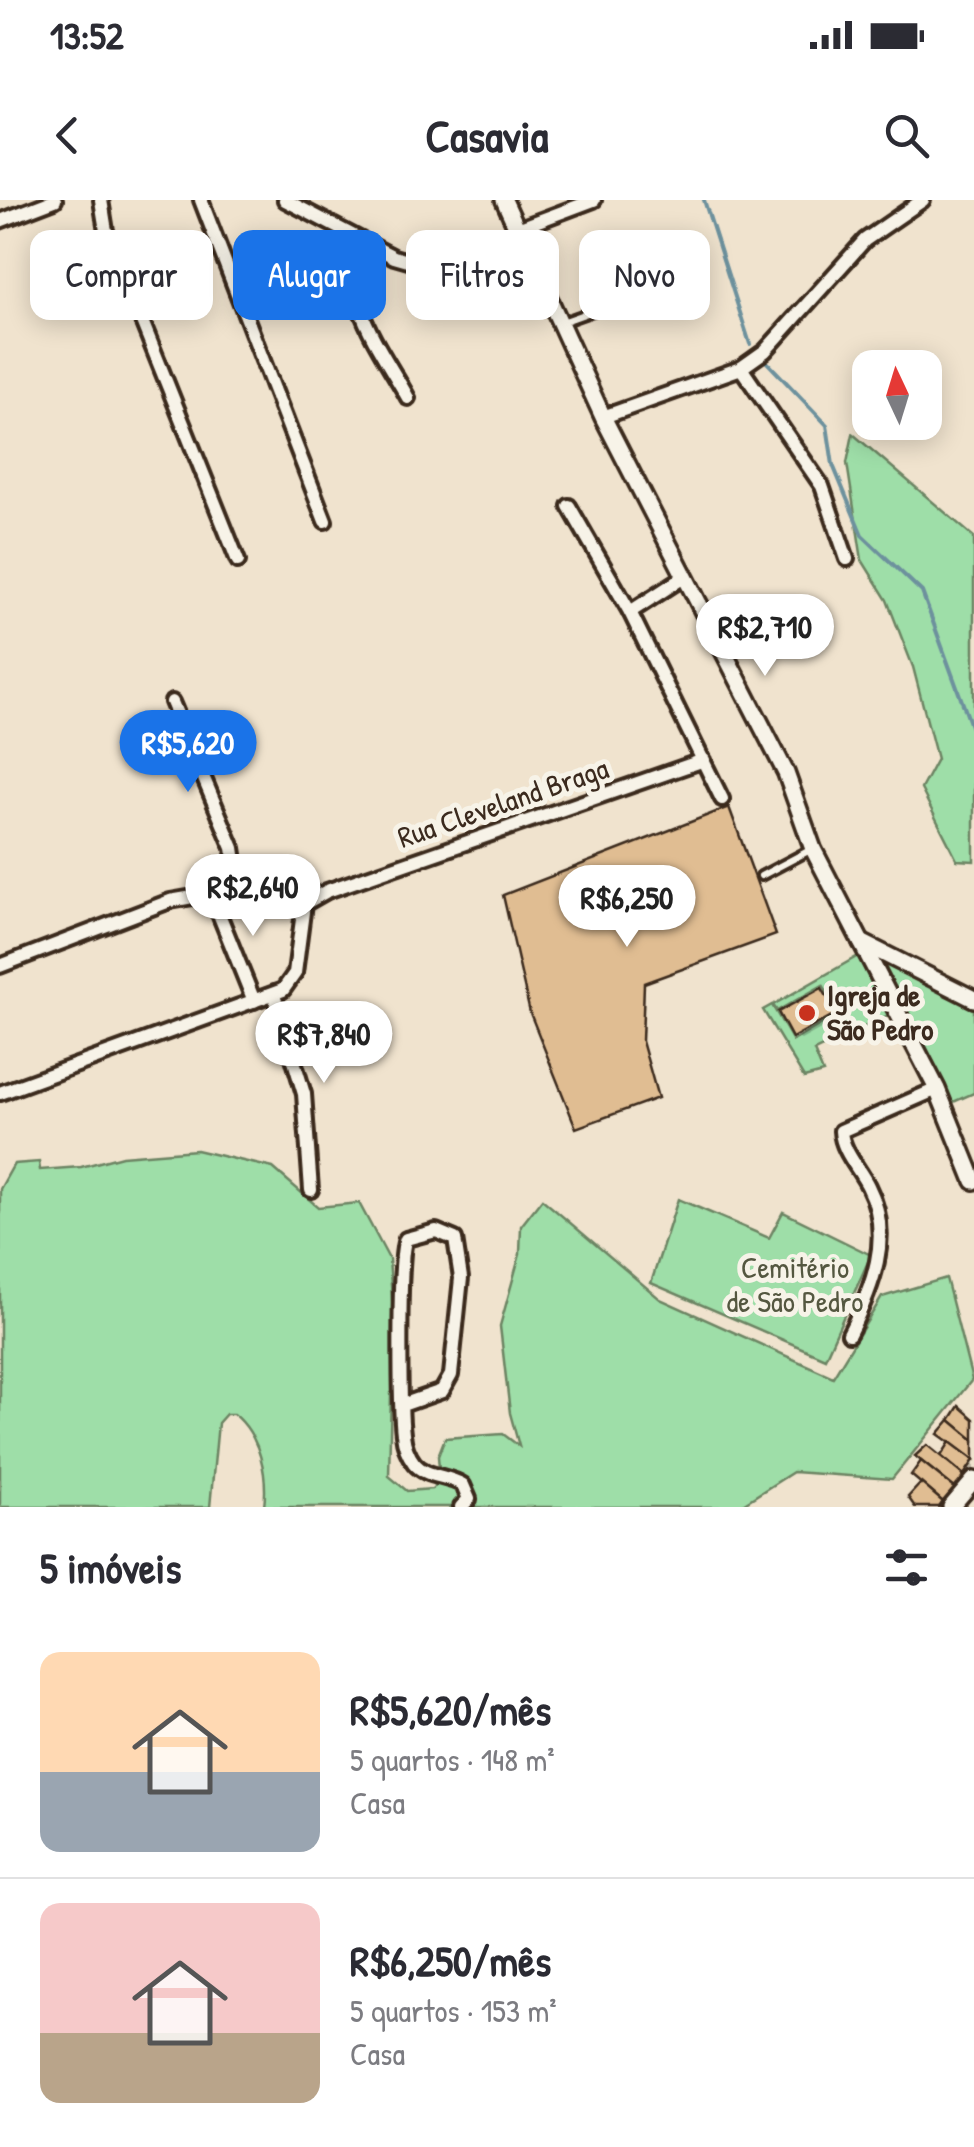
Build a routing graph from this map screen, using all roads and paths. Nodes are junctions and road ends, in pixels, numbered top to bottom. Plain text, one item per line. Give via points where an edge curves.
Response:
1 (55, 200) edge
2 (102, 200) edge
3 (200, 200) edge
4 (285, 200) edge
5 (504, 200) edge
6 (594, 200) edge
7 (923, 200) edge
8 (3, 217) edge
9 (517, 229) joint
10 (340, 230) edge
11 (579, 316) edge
12 (559, 318) edge
13 (367, 320) edge
14 (561, 322) junction
15 (741, 368) junction
16 (408, 398) dead end
17 (603, 417) junction
18 (569, 506) dead end
19 (325, 521) dead end
20 (846, 559) dead end
21 (238, 561) dead end
22 (684, 578) junction
23 (630, 612) junction
24 (172, 702) dead end
25 (704, 760) junction
26 (722, 799) dead end
27 (813, 849) junction
28 (761, 876) dead end
29 (211, 894) junction
30 (860, 942) junction
31 (0, 966) edge
32 (274, 995) junction
33 (974, 1000) edge
34 (254, 1001) junction
35 (937, 1089) junction
36 (0, 1093) edge
37 (974, 1181) edge
38 (311, 1190) dead end
39 (849, 1334) dead end
40 (402, 1405) junction
41 (974, 1480) edge
42 (460, 1507) edge
43 (951, 1507) edge

1 - 8 street
2 - 21 street via 106,231
3 - 19 street
4 - 10 street
5 - 9 street
6 - 9 street
7 - 15 street via 865,240 766,351
11 - 14 lane
12 - 14 street
13 - 16 street
14 - 17 street
15 - 17 street
15 - 20 street via 807,458 834,512
17 - 22 street
18 - 23 street
22 - 23 street
22 - 27 street via 786,773
23 - 25 street
24 - 29 street via 238,863 238,880
25 - 26 street
25 - 32 street, Rua Cleveland Braga via 314,897 299,916 291,983
27 - 28 lane
27 - 30 street
29 - 31 street via 170,901
29 - 34 street
30 - 33 street
30 - 35 street
32 - 34 street
32 - 38 street via 304,1094
34 - 36 street
35 - 37 street
35 - 39 street via 841,1131 879,1227 875,1276
40 - 40 street via 400,1252 406,1239 436,1231 455,1238 461,1259 451,1375 442,1392
40 - 42 street via 413,1462 463,1485 469,1499
41 - 43 street

